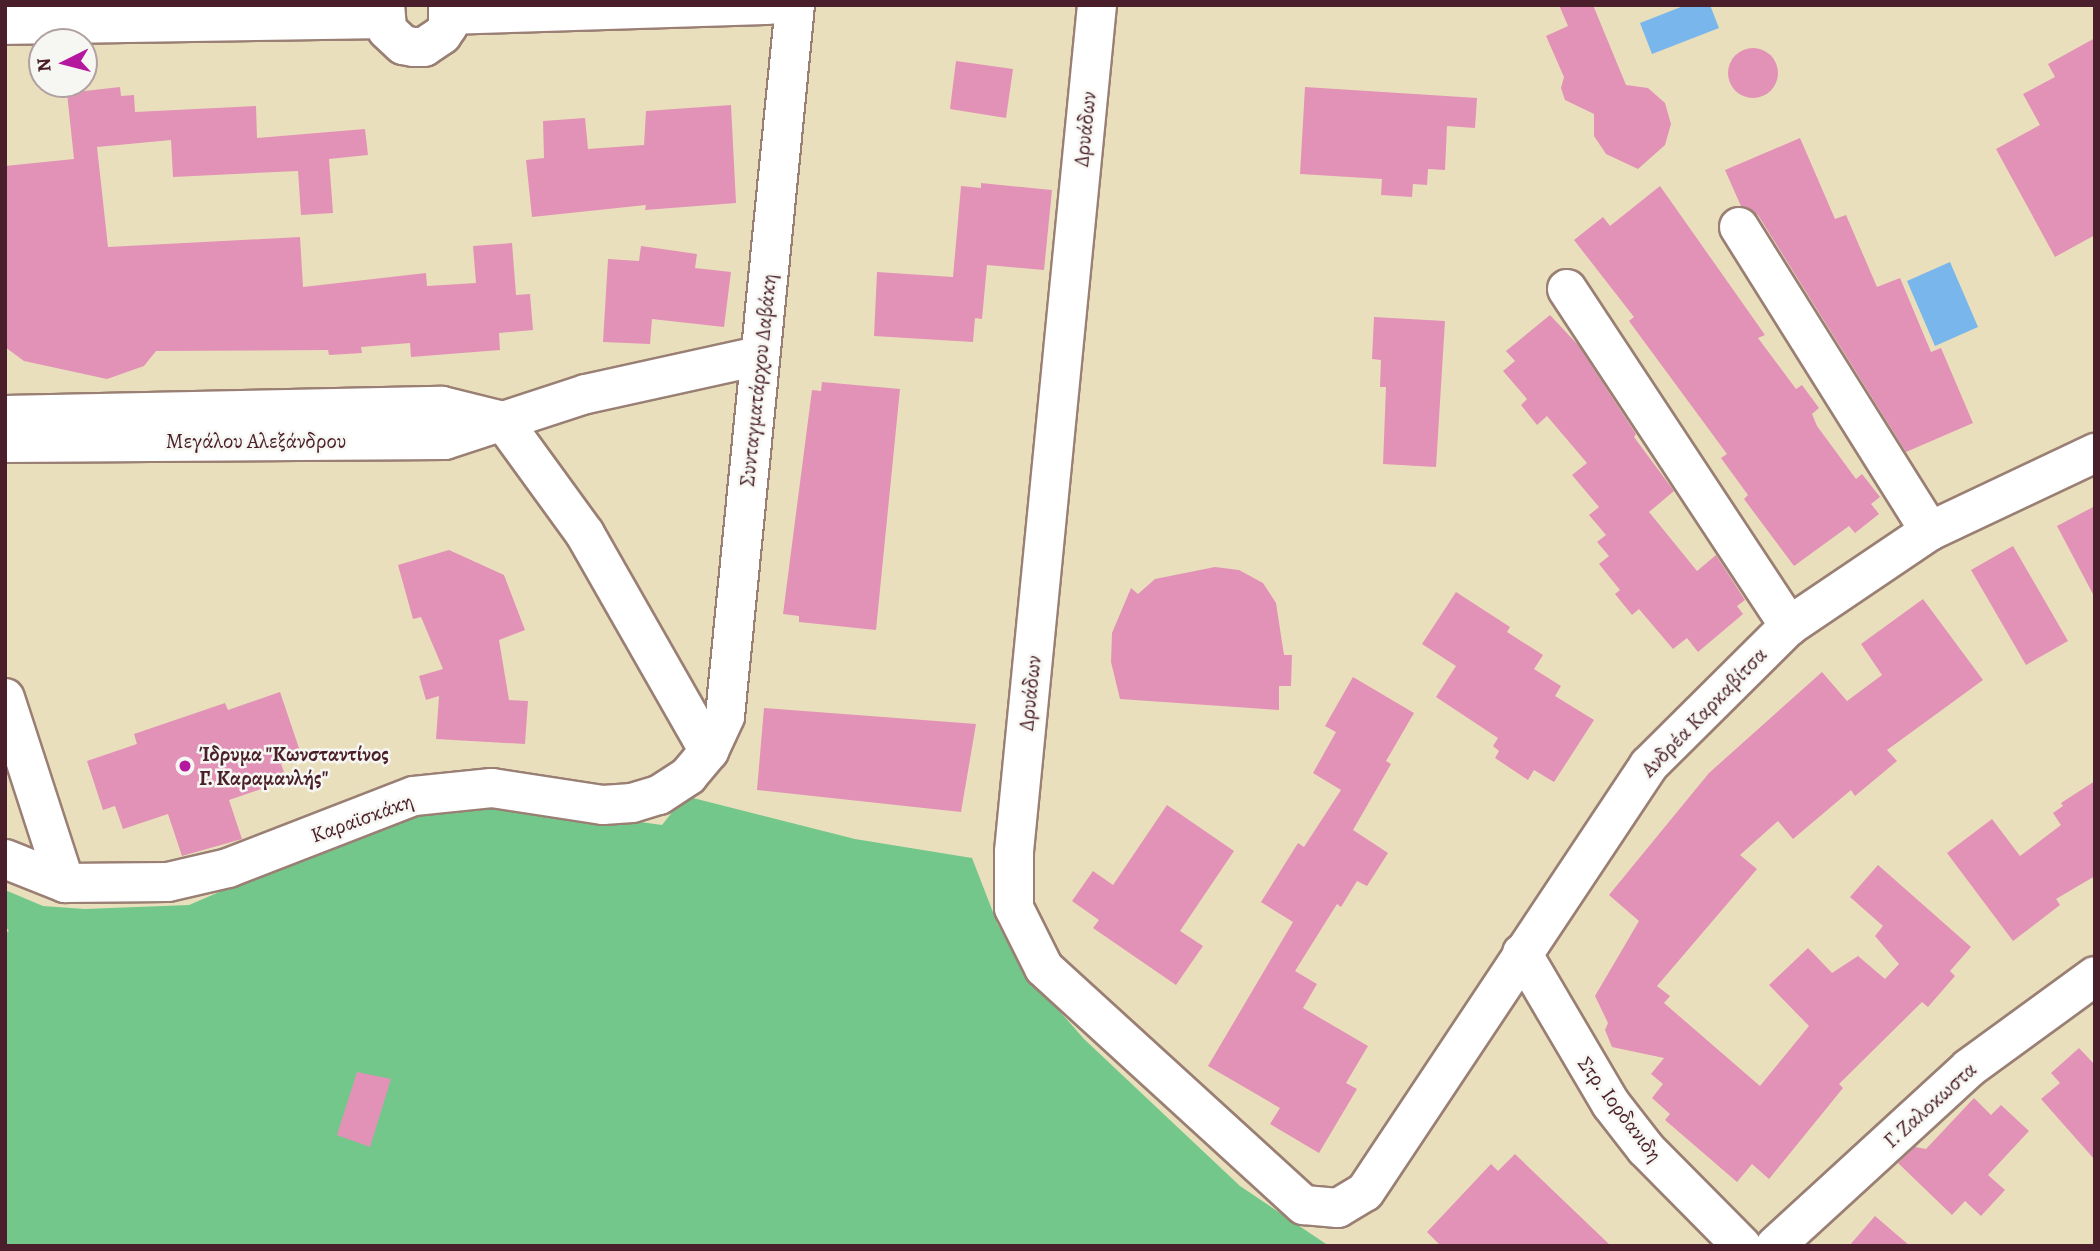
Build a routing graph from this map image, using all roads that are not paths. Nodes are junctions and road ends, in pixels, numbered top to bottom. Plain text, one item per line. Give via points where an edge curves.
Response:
1 (770, 5) edge
2 (795, 5) edge
3 (1097, 5) edge
4 (449, 10) edge
5 (384, 12) edge
6 (5, 25) edge
7 (1739, 227) dead end
8 (1567, 289) dead end
9 (759, 356) junction
10 (5, 415) edge
11 (503, 421) junction
12 (5, 443) edge
13 (2095, 453) edge
14 (1930, 531) junction
15 (1789, 626) junction
16 (5, 698) edge
17 (709, 751) junction
18 (5, 859) edge
19 (65, 883) junction
20 (1522, 953) junction
21 (2095, 976) edge
22 (1357, 1199) joint
23 (1742, 1246) edge
24 (1775, 1246) edge

1 - 4 street
2 - 9 street, Συνταγματάρχου Δαβάκη via 782,168
3 - 22 street, Δρυάδων via 1014,852 1014,908 1044,968 1289,1196 1320,1210
4 - 5 street via 442,35 424,47 402,45
5 - 6 street
7 - 14 street
8 - 15 street
9 - 11 street, Μεγάλου Αλεξάνδρου via 586,394
9 - 17 street, Συνταγματάρχου Δαβάκη via 725,716
10 - 11 street, Μεγάλου Αλεξάνδρου via 442,406
11 - 12 street, Μεγάλου Αλεξάνδρου via 445,440
11 - 17 street via 585,534
13 - 14 street, Ανδρέα Καρκαβίτσα
14 - 15 street, Ανδρέα Καρκαβίτσα
15 - 20 street, Ανδρέα Καρκαβίτσα via 1649,765
16 - 19 street
17 - 19 street, Καραϊσκάκη via 688,776 659,794 632,803 603,805 492,788 414,796 228,868 186,878 100,886
18 - 19 street, Καραϊσκάκη
20 - 22 street, Ανδρέα Καρκαβίτσα
20 - 23 street, Στρ. Ιορδανιδη via 1611,1104 1646,1149
21 - 24 street, Γ. Ζαλοκωστα via 1969,1068

